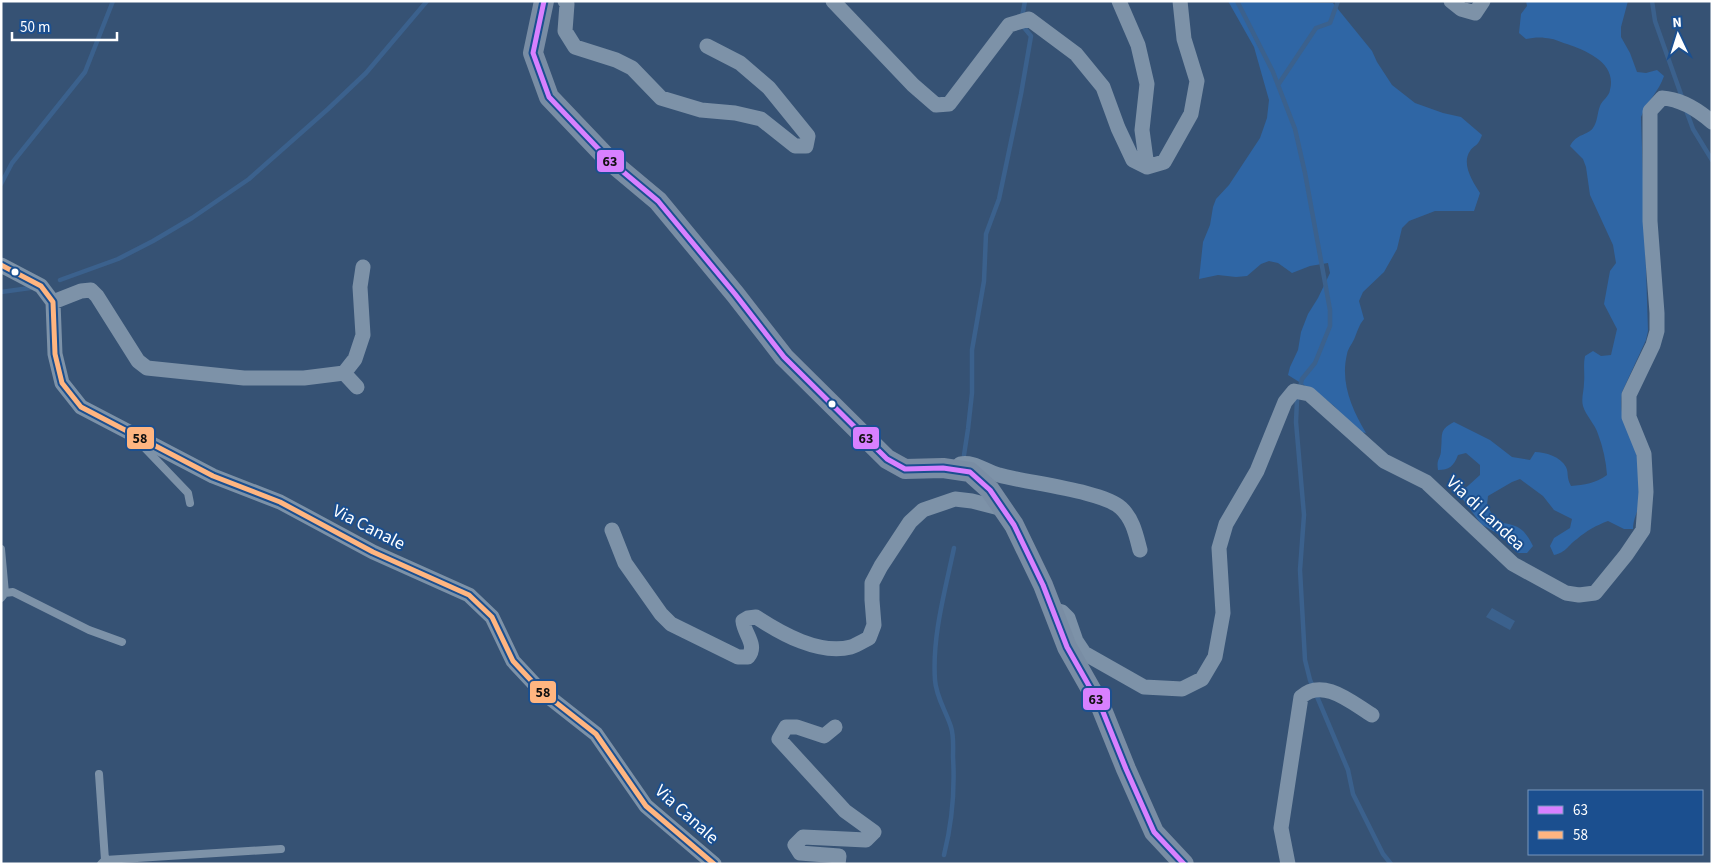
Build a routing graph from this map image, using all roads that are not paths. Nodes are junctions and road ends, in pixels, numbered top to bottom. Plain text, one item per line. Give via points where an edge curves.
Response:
1 (544, 1) edge
2 (565, 1) edge
3 (833, 1) edge
4 (1119, 1) edge
5 (1180, 1) edge
6 (1451, 1) edge
7 (1483, 1) edge
8 (707, 46) dead end
9 (1712, 122) edge
10 (1147, 166) junction
11 (1, 265) edge
12 (364, 267) dead end
13 (53, 302) junction
14 (344, 373) junction
15 (357, 387) dead end
16 (129, 432) junction
17 (950, 469) junction
18 (190, 503) dead end
19 (1003, 509) junction
20 (612, 530) dead end
21 (1, 549) edge
22 (1140, 550) dead end
23 (3, 596) edge
24 (1052, 609) junction
25 (122, 642) dead end
26 (1372, 715) dead end
27 (835, 727) dead end
28 (100, 774) dead end
29 (281, 849) dead end
30 (103, 862) edge
31 (714, 864) edge
32 (838, 864) edge
33 (1184, 864) edge
34 (1288, 864) edge

1 - 17 street via 534,53 550,97 609,160 658,201 784,358 886,459 905,469
2 - 8 street via 564,31 575,47 632,68 661,98 701,110 761,119 795,146 806,146 808,136 769,88 740,63
3 - 10 street via 936,105 949,104 1009,26 1029,19 1076,54 1103,87 1133,160
4 - 10 street via 1138,45 1148,84 1142,130
5 - 10 street via 1184,39 1197,81 1191,114 1164,162
6 - 7 street via 1461,9 1475,13
9 - 24 street, Via di Landea via 1675,99 1662,98 1650,111 1650,221 1657,331 1629,395 1629,417 1644,454 1643,530 1595,593 1566,593 1513,564 1426,482 1384,461 1310,394 1294,391 1285,402 1257,471 1226,524 1219,548 1223,613 1215,657 1202,679 1182,689 1144,686 1084,653 1068,618
11 - 13 street via 42,286
12 - 14 street via 360,287 363,335 355,358
13 - 14 street via 91,290 138,362 147,368 244,378 304,378
13 - 16 street, Via Canale via 55,354 62,384 81,407
14 - 15 street
16 - 18 lane via 188,493
16 - 31 street, Via Canale via 213,476 280,502 373,552 469,596 492,617 513,661 540,690 596,734 646,806
17 - 19 street via 970,472 990,490
17 - 22 street via 967,463 989,473 1111,501 1132,523
19 - 20 street via 955,499 923,510 910,522 872,584 874,625 869,638 852,647 833,649 799,641 756,617 748,618 743,621 752,644 748,657 738,657 671,624 625,563
19 - 24 street via 1014,525
21 - 23 lane
23 - 25 lane via 13,592 88,630
24 - 33 street via 1067,647 1101,707 1154,832
26 - 34 street via 1333,691 1308,691 1300,697 1281,828
27 - 32 street via 824,736 797,727 786,727 780,739 845,811 874,832 866,840 803,837 795,845 800,853 839,856
28 - 30 lane
29 - 30 lane

